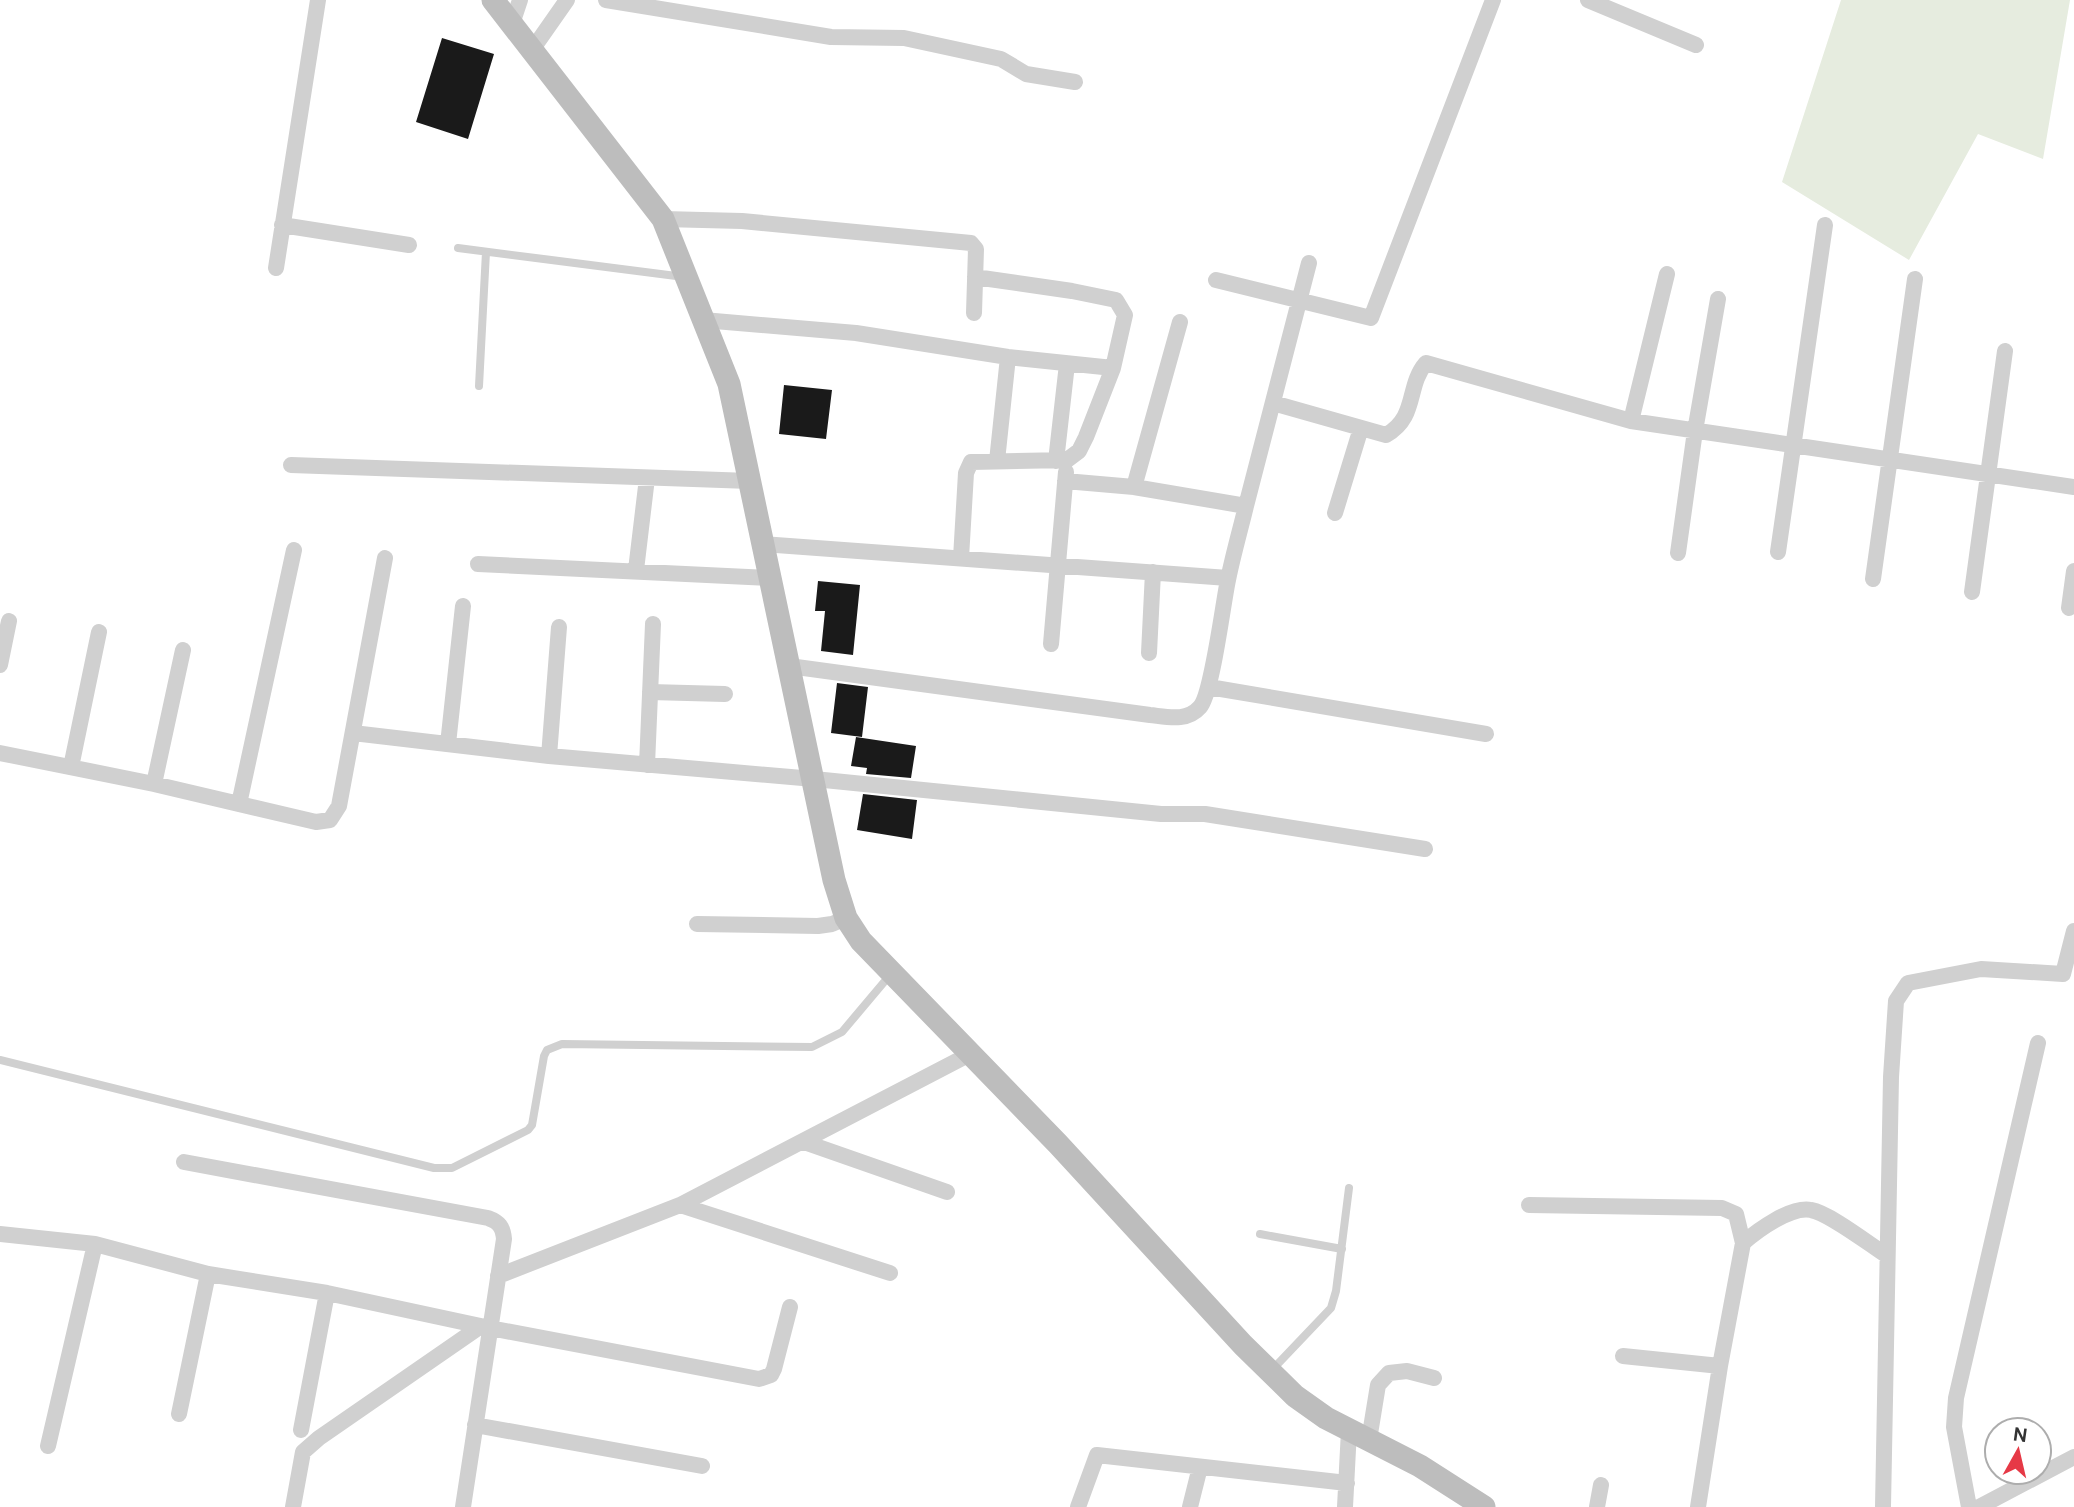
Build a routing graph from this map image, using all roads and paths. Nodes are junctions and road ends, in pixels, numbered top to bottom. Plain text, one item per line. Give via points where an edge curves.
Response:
1 (318, 0) edge
2 (493, 0) edge
3 (520, 0) edge
4 (568, 0) edge
5 (606, 0) edge
6 (1493, 0) edge
7 (1588, 0) edge
8 (512, 24) junction
9 (1696, 46) dead end
10 (532, 50) junction
11 (1075, 82) dead end
12 (663, 219) junction
13 (282, 225) junction
14 (1825, 225) dead end
15 (409, 244) dead end
16 (458, 248) dead end
17 (486, 252) junction
18 (1309, 263) dead end
19 (275, 268) dead end
20 (1667, 274) dead end
21 (686, 277) junction
22 (975, 277) junction
23 (1915, 279) dead end
24 (1216, 280) dead end
25 (1718, 299) dead end
26 (1299, 300) junction
27 (974, 313) dead end
28 (704, 320) junction
29 (1180, 322) dead end
30 (2005, 352) dead end
31 (1008, 357) junction
32 (1067, 364) junction
33 (1113, 368) junction
34 (479, 386) dead end
35 (1273, 403) junction
36 (1631, 421) junction
37 (1361, 428) junction
38 (1695, 431) junction
39 (1792, 446) junction
40 (997, 461) junction
41 (1061, 461) junction
42 (1888, 461) junction
43 (292, 465) dead end
44 (1989, 475) junction
45 (647, 478) junction
46 (750, 481) junction
47 (1065, 481) junction
48 (1134, 487) junction
49 (2074, 487) edge
50 (1246, 506) junction
51 (1335, 513) dead end
52 (762, 544) junction
53 (294, 550) dead end
54 (1778, 552) dead end
55 (1678, 553) dead end
56 (385, 558) dead end
57 (961, 558) junction
58 (478, 564) dead end
59 (1059, 565) junction
60 (636, 570) junction
61 (1153, 572) junction
62 (2074, 572) edge
63 (769, 578) junction
64 (1228, 578) junction
65 (1873, 579) dead end
66 (1972, 592) dead end
67 (463, 606) dead end
68 (2069, 608) dead end
69 (9, 621) dead end
70 (653, 624) dead end
71 (559, 627) dead end
72 (99, 632) dead end
73 (1051, 644) dead end
74 (183, 650) dead end
75 (1149, 653) dead end
76 (0, 665) edge
77 (789, 666) junction
78 (1209, 687) junction
79 (650, 692) junction
80 (725, 695) dead end
81 (352, 733) junction
82 (1486, 734) dead end
83 (448, 744) junction
84 (0, 753) edge
85 (549, 756) junction
86 (647, 765) junction
87 (71, 767) junction
88 (814, 779) junction
89 (154, 784) junction
90 (239, 804) junction
91 (1425, 849) dead end
92 (846, 918) junction
93 (698, 924) dead end
94 (2074, 931) edge
95 (892, 974) junction
96 (2038, 1043) dead end
97 (972, 1054) junction
98 (0, 1060) edge
99 (804, 1142) junction
100 (184, 1163) dead end
101 (1349, 1188) dead end
102 (947, 1192) dead end
103 (680, 1205) junction
104 (1529, 1205) dead end
105 (0, 1234) edge
106 (1260, 1234) dead end
107 (1743, 1243) junction
108 (95, 1244) junction
109 (1342, 1249) junction
110 (1886, 1255) junction
111 (890, 1273) dead end
112 (208, 1274) junction
113 (498, 1276) junction
114 (327, 1293) junction
115 (790, 1307) dead end
116 (486, 1327) junction
117 (1623, 1356) dead end
118 (1720, 1366) junction
119 (1270, 1372) junction
120 (1434, 1378) dead end
121 (179, 1414) dead end
122 (475, 1426) junction
123 (301, 1430) dead end
124 (1359, 1435) junction
125 (48, 1446) dead end
126 (2074, 1457) edge
127 (702, 1466) dead end
128 (1200, 1467) junction
129 (1347, 1483) junction
130 (1601, 1485) dead end
131 (293, 1507) edge
132 (463, 1507) edge
133 (1078, 1507) edge
134 (1190, 1507) edge
135 (1345, 1507) edge
136 (1484, 1507) edge
137 (1597, 1507) edge
138 (1698, 1507) edge
139 (1883, 1507) edge
140 (1969, 1507) edge
141 (1979, 1507) edge

1 - 13 street
2 - 8 main road
3 - 8 street
4 - 10 street
5 - 11 street via 831,37 904,38 1000,59 1026,74
6 - 26 street via 1371,318
7 - 9 street
8 - 10 main road
10 - 12 main road
12 - 21 main road
12 - 22 street via 742,221 963,241 976,249
13 - 15 street
13 - 19 street
14 - 39 street
16 - 17 lane
17 - 21 lane
17 - 34 lane
18 - 26 street
20 - 36 street
21 - 28 main road
22 - 27 street
22 - 33 street via 1116,300 1125,314
23 - 42 street
24 - 26 street
25 - 38 street
26 - 35 street
28 - 31 street via 856,332
28 - 46 main road via 729,384
29 - 48 street
30 - 44 street
31 - 32 street
31 - 40 street
32 - 33 street
32 - 41 street
33 - 41 street via 1079,451
35 - 37 street
35 - 50 street
36 - 37 street via 1426,363 1418,372 1399,428 1386,435
36 - 38 street
37 - 51 street
38 - 39 street
38 - 55 street
39 - 42 street
39 - 54 street
40 - 41 street
40 - 57 street via 971,462 966,473
41 - 47 street
42 - 44 street
42 - 65 street
43 - 45 street
44 - 49 street
44 - 66 street
45 - 46 street
45 - 60 street
46 - 52 main road
47 - 48 street
47 - 59 street
48 - 50 street
50 - 64 street
52 - 57 street
52 - 63 main road
53 - 90 street
56 - 81 street
57 - 59 street
58 - 60 street
59 - 61 street
59 - 73 street
60 - 63 street
61 - 64 street
61 - 75 street
62 - 68 street
63 - 77 main road
64 - 78 street
67 - 83 street
69 - 76 street
70 - 79 street
71 - 85 street
72 - 87 street
74 - 89 street
77 - 78 street via 1179,718 1190,716 1202,705
77 - 88 main road
78 - 82 street
79 - 80 street
79 - 86 street
81 - 83 street
81 - 90 street via 339,806 330,820 316,822
83 - 85 street
84 - 87 street
85 - 86 street
86 - 88 street
87 - 89 street
88 - 91 street via 1161,814 1205,814
88 - 92 main road
89 - 90 street
92 - 93 street via 818,926
92 - 95 main road via 860,941
94 - 110 street via 2063,974 1980,969 1908,983 1896,1000
95 - 97 main road
95 - 98 lane via 842,1032 812,1047 553,1046 544,1056 528,1130 452,1168 434,1168
96 - 140 street via 1956,1398 1954,1427
97 - 99 street
97 - 119 main road
99 - 102 street
99 - 103 street
100 - 113 street via 488,1218 503,1230
101 - 109 lane
103 - 111 street
103 - 113 street
104 - 107 street via 1722,1208 1735,1214
105 - 108 street
106 - 109 lane
107 - 110 street via 1787,1213 1809,1209
107 - 118 street
108 - 112 street
108 - 125 street
109 - 119 lane via 1331,1308
110 - 139 street
112 - 114 street
112 - 121 street
113 - 116 street
114 - 116 street
114 - 123 street
115 - 116 street via 771,1375 759,1379
116 - 122 street
116 - 131 street via 303,1452
117 - 118 street
118 - 138 street
119 - 124 main road via 1304,1404
120 - 124 street via 1407,1371 1389,1373 1378,1385
122 - 127 street
122 - 132 street
124 - 129 street
124 - 136 main road via 1420,1466
126 - 141 street
128 - 129 street
128 - 133 street via 1097,1455
128 - 134 street
129 - 135 street
130 - 137 street

